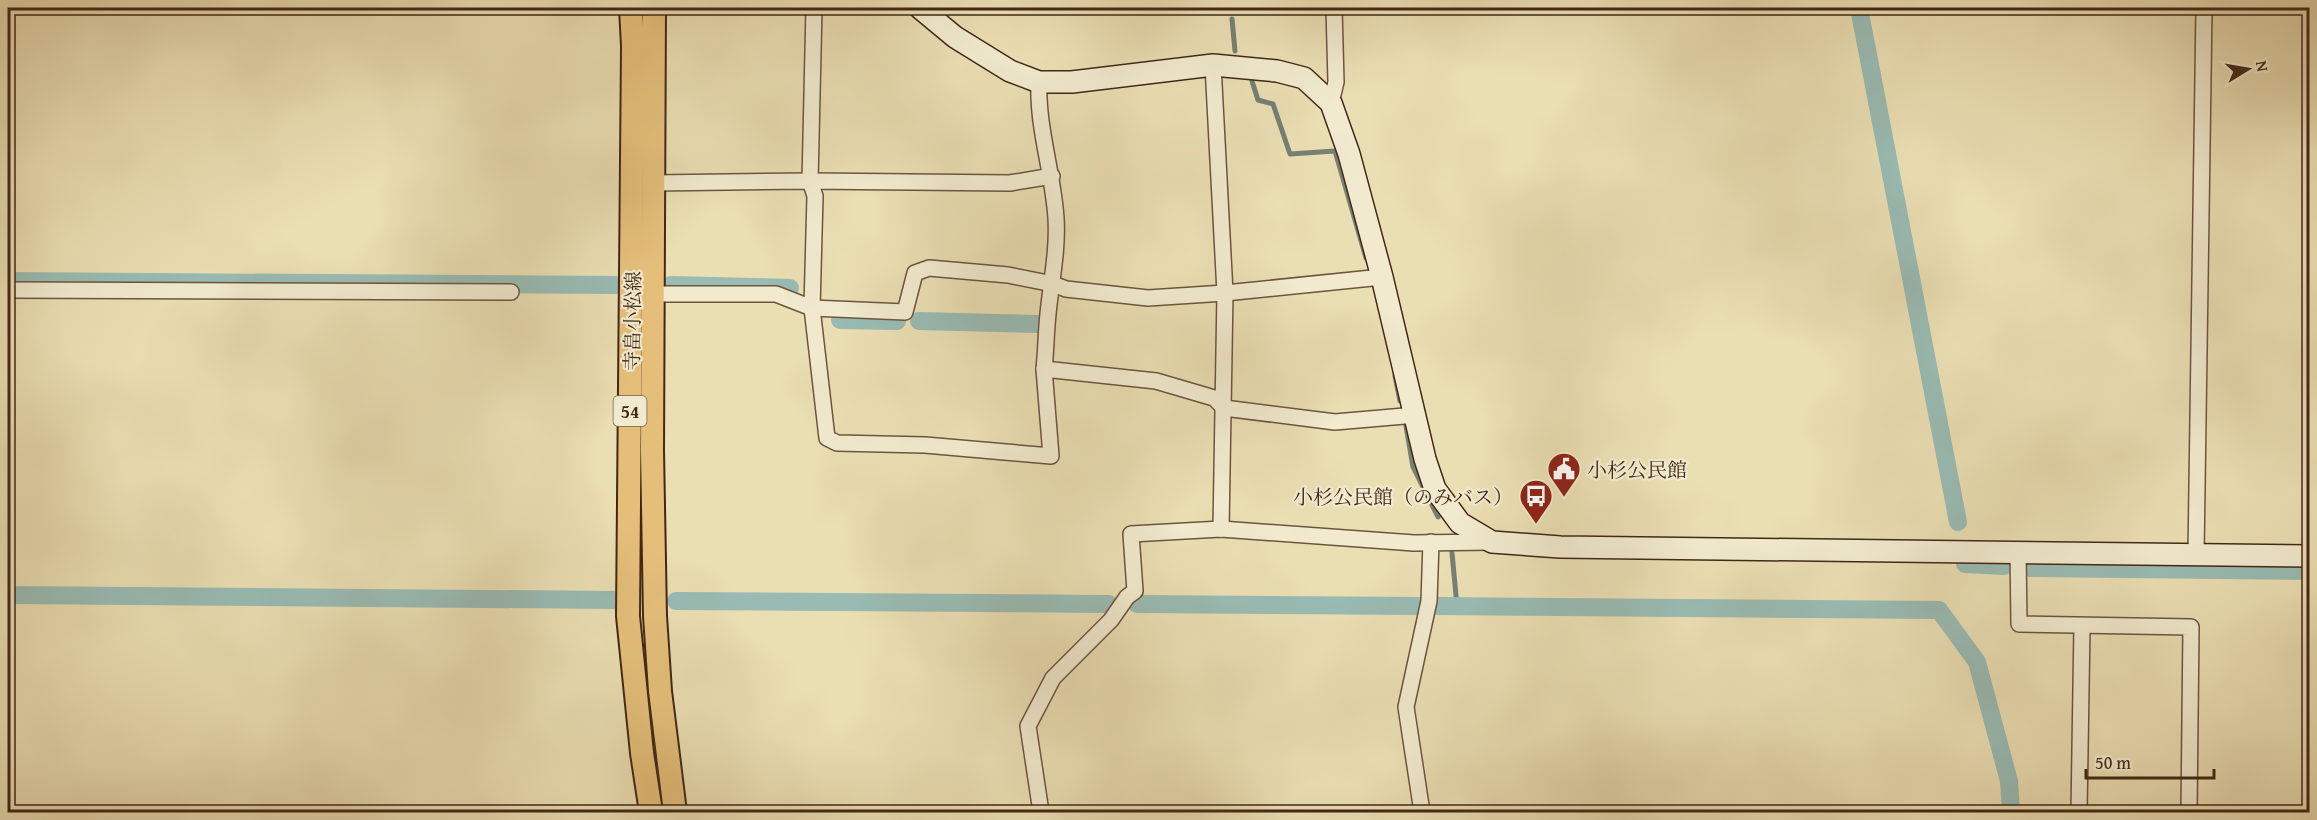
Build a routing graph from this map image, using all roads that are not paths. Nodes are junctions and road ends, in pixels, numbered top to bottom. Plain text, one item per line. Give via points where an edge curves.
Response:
1 (632, 8) edge
2 (654, 8) edge
3 (814, 8) edge
4 (920, 8) edge
5 (1334, 8) edge
6 (2204, 8) edge
7 (1214, 64) junction
8 (1039, 82) junction
9 (1330, 103) junction
10 (1052, 176) junction
11 (810, 181) junction
12 (654, 183) junction
13 (1382, 277) junction
14 (1053, 284) junction
15 (8, 290) edge
16 (512, 292) dead end
17 (1225, 293) junction
18 (654, 294) junction
19 (812, 308) junction
20 (1044, 369) junction
21 (1224, 408) junction
22 (1416, 415) junction
23 (1221, 529) junction
24 (1431, 542) junction
25 (1492, 542) junction
26 (2018, 551) junction
27 (2196, 555) junction
28 (2310, 556) edge
29 (2082, 626) junction
30 (651, 813) edge
31 (675, 813) edge
32 (1041, 813) edge
33 (1422, 813) edge
34 (2079, 813) edge
35 (2189, 813) edge

1 - 30 main road, 寺畠小松線 / 54 via 628,616
2 - 12 main road, 寺畠小松線 / 54
3 - 11 street
4 - 8 street via 1000,66
5 - 9 street via 1336,82
6 - 27 street
7 - 8 street via 1072,82
7 - 9 street via 1304,78
7 - 17 street
8 - 10 street via 1038,102
9 - 13 street via 1349,154
10 - 11 street via 1010,183
10 - 14 street via 1056,221
11 - 12 street
11 - 19 street via 815,196
12 - 18 main road, 寺畠小松線 / 54
13 - 17 street
13 - 22 street
14 - 17 street via 1066,290 1148,298
14 - 19 street via 1008,275 929,268 915,273 905,312
14 - 20 street
15 - 16 street
17 - 21 street
18 - 19 street via 776,294
18 - 31 main road, 寺畠小松線 / 54 via 655,616
19 - 20 street via 827,438 837,443 925,445 1051,456
20 - 21 street via 1156,381 1214,398
21 - 22 street via 1335,422
21 - 23 street
22 - 25 street via 1435,489 1460,523
23 - 24 street
23 - 32 street via 1131,534 1135,591 1053,678 1028,726
24 - 25 street
24 - 33 street via 1429,602 1406,707
25 - 26 street via 1560,547
26 - 27 street
26 - 29 street via 2019,624
27 - 28 street
29 - 34 street
29 - 35 street via 2191,627

